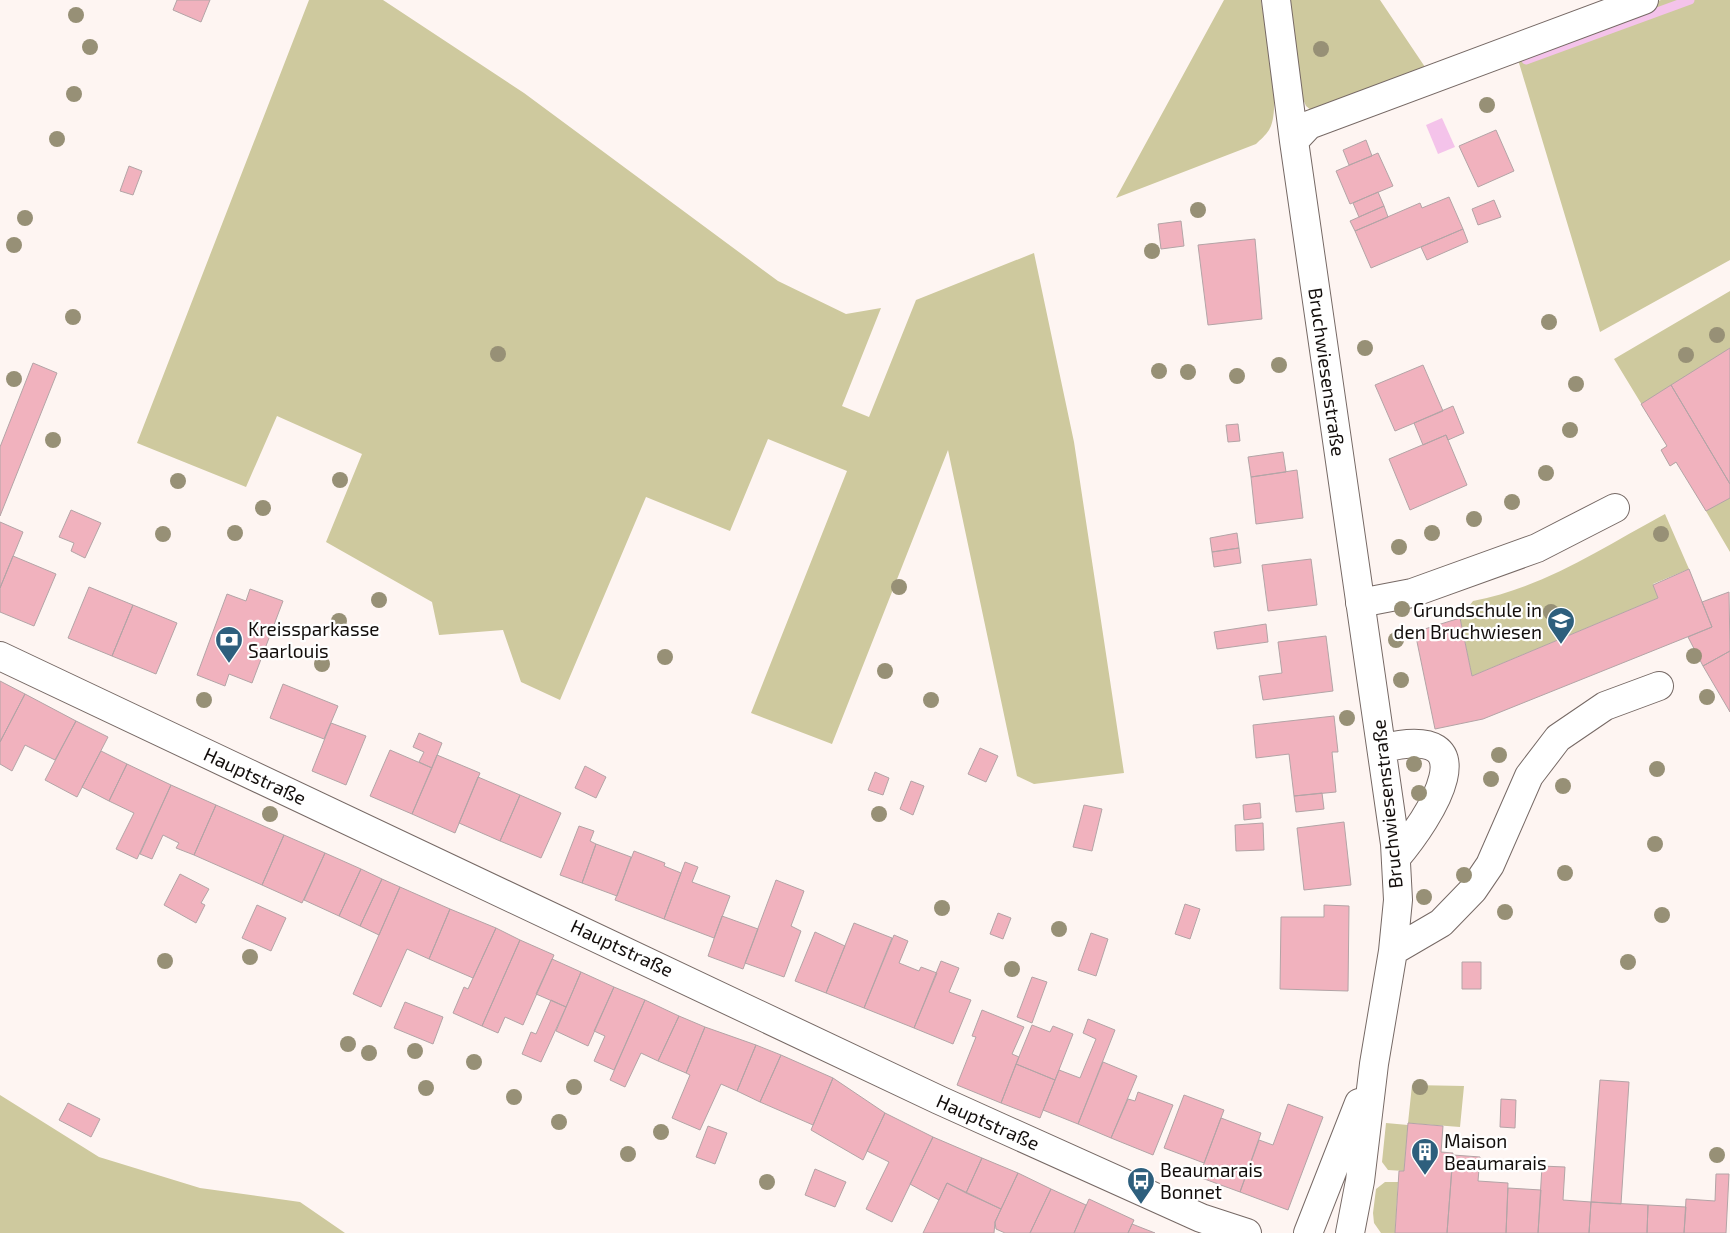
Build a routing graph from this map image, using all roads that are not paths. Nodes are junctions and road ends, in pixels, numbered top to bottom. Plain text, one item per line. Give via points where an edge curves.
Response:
1 (1276, 0) edge
2 (1644, 0) edge
3 (1294, 141) junction
4 (1615, 508) dead end
5 (1360, 604) junction
6 (0, 656) edge
7 (1659, 686) dead end
8 (1383, 748) junction
9 (1396, 858) junction
10 (1393, 951) junction
11 (1374, 1064) junction
12 (1247, 1233) edge
13 (1308, 1233) edge
14 (1350, 1233) edge

1 - 3 street, Bruchwiesenstraße
2 - 3 street via 1309,125
3 - 5 street, Bruchwiesenstraße
4 - 5 street via 1537,548 1412,593
5 - 8 street, Bruchwiesenstraße
6 - 12 street, Hauptstraße via 939,1100 1202,1218
7 - 10 street via 1605,706 1558,738 1530,776 1490,866 1473,890 1442,923
8 - 9 street, Bruchwiesenstraße
8 - 9 street via 1422,742 1438,750 1444,761 1439,795
9 - 10 street, Bruchwiesenstraße via 1398,900
10 - 11 street, Bruchwiesenstraße
11 - 13 street, Bruchwiesenstraße
11 - 14 street, Bruchwiesenstraße via 1360,1181

